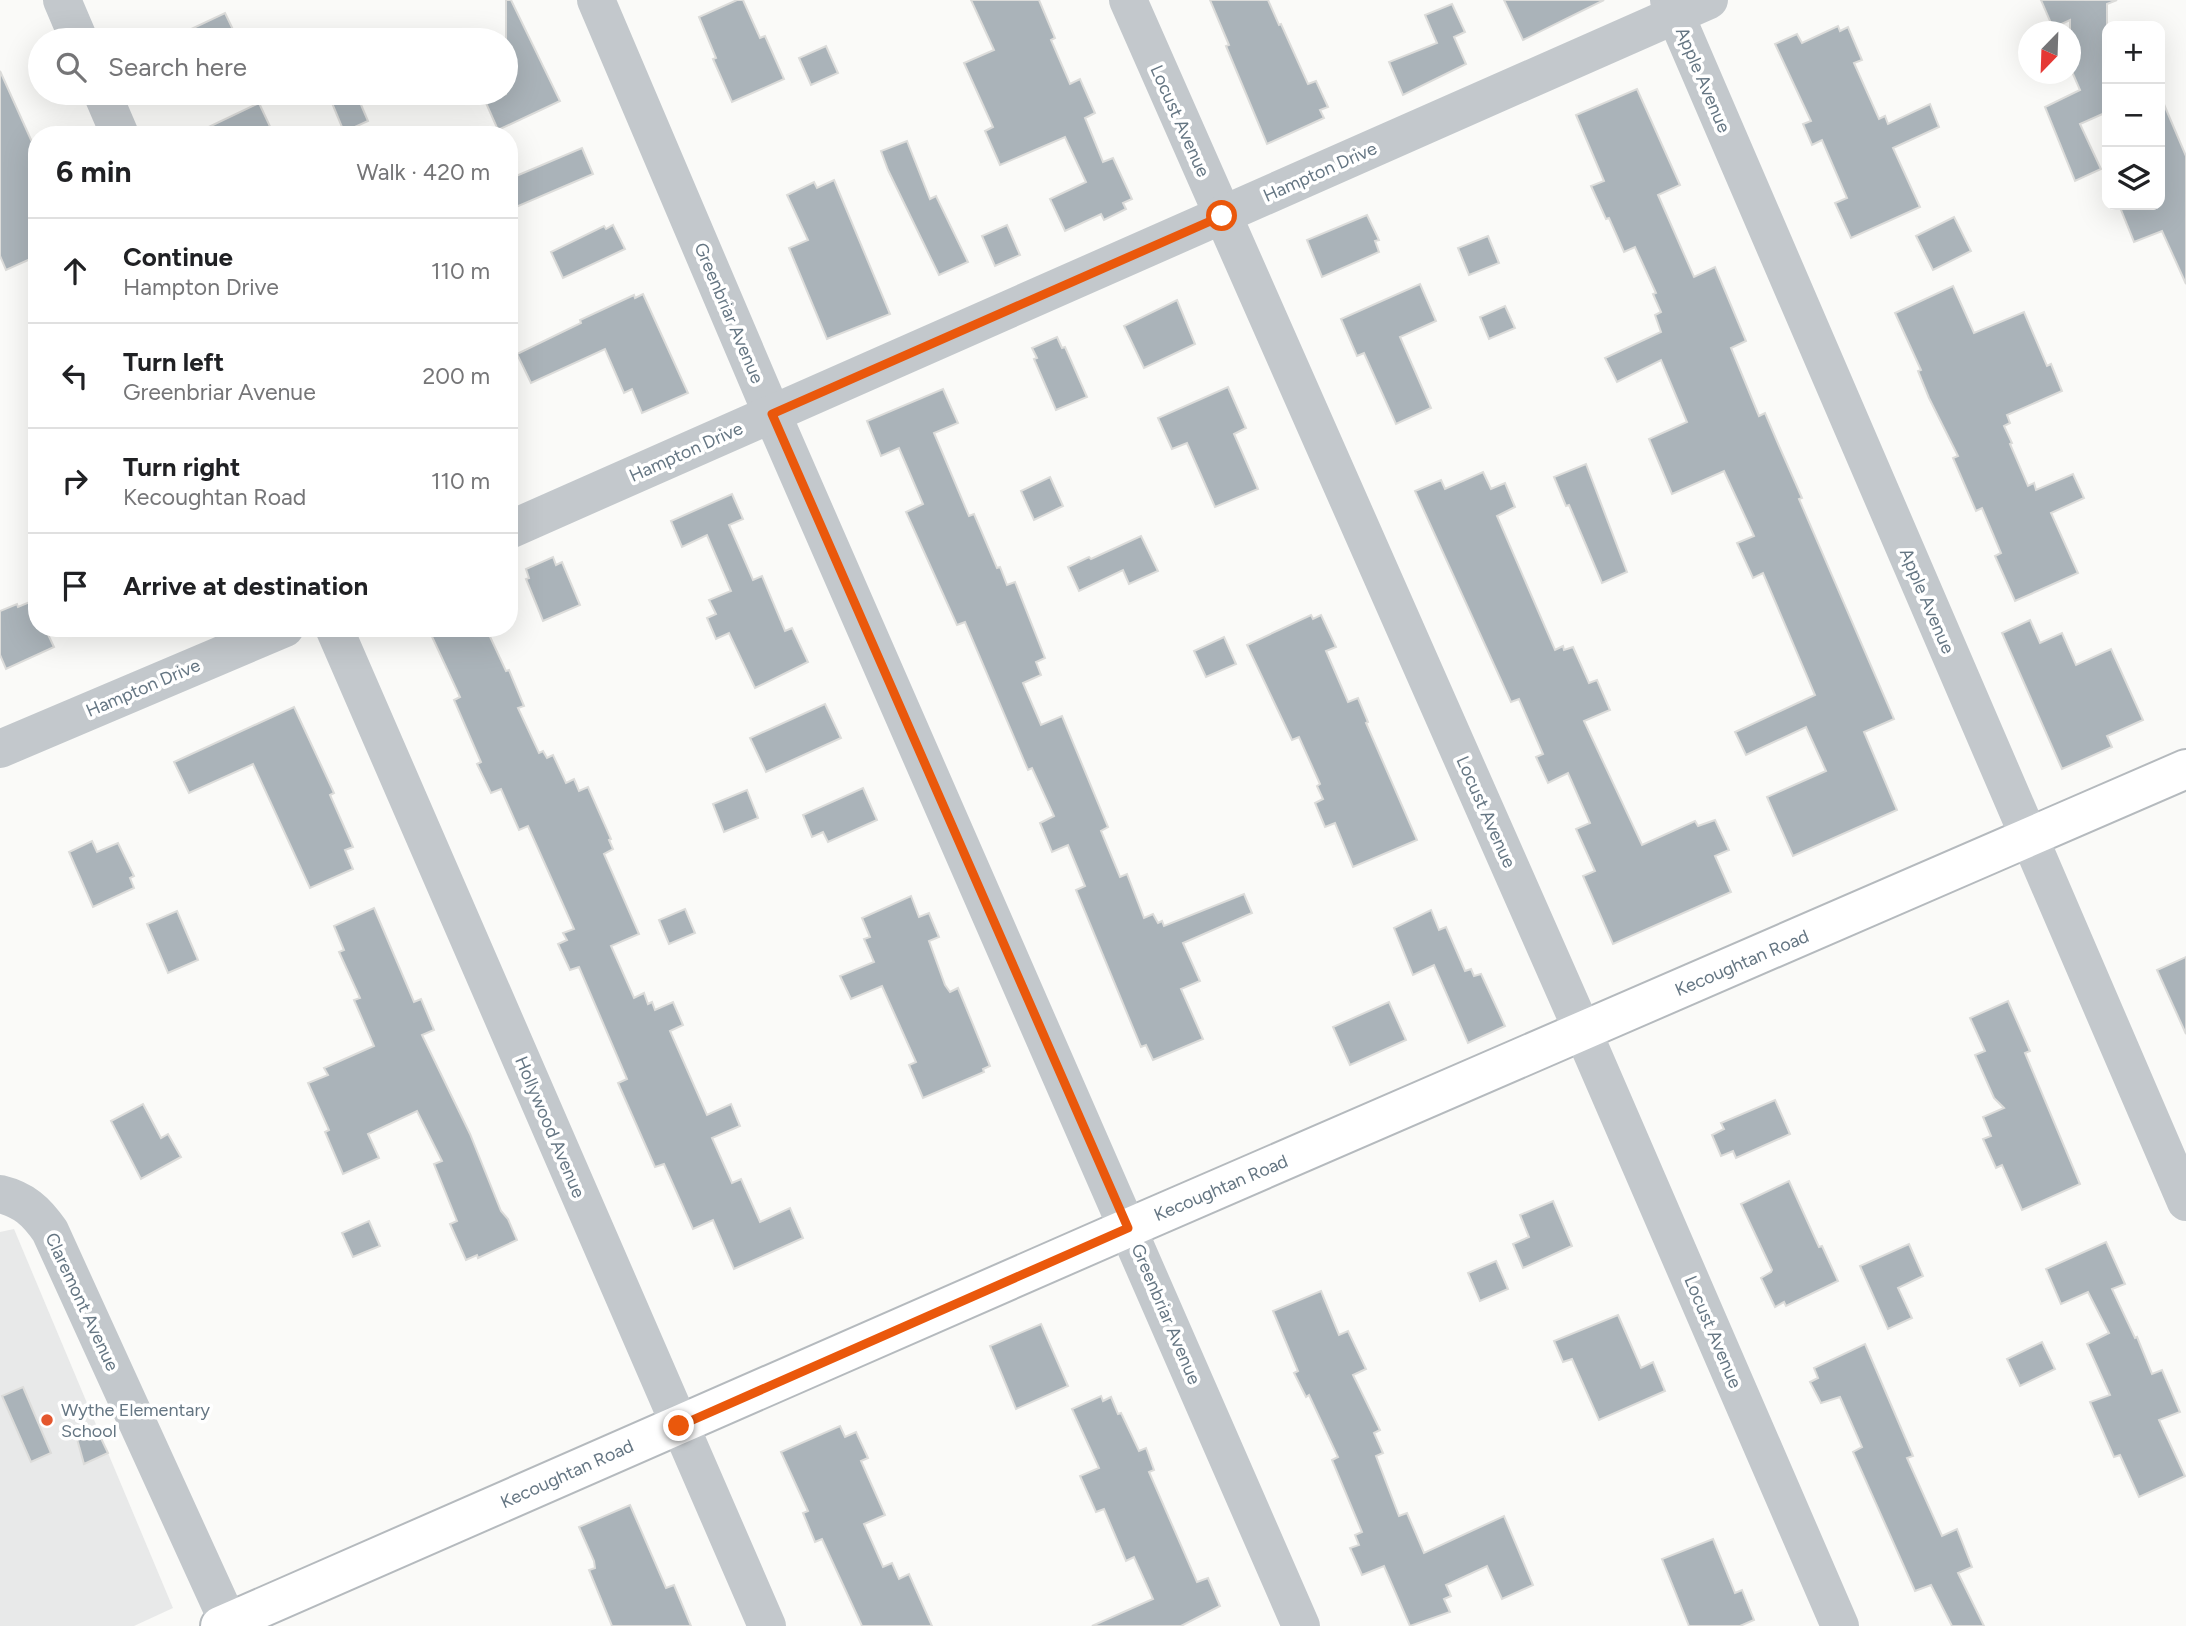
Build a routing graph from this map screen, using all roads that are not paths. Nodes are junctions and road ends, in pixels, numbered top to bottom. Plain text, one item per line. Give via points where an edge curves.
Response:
1 (62, 0) edge
2 (596, 0) edge
3 (1128, 0) edge
4 (1684, 5) edge
5 (74, 28) edge
6 (107, 105) edge
7 (116, 126) edge
8 (1222, 216) junction
9 (772, 414) junction
10 (518, 526) edge
11 (264, 637) edge
12 (338, 637) edge
13 (0, 749) edge
14 (2186, 769) edge
15 (2029, 838) junction
16 (1583, 1032) junction
17 (0, 1194) edge
18 (2186, 1202) edge
19 (1128, 1228) junction
20 (679, 1426) junction
21 (226, 1625) edge
22 (767, 1626) edge
23 (1301, 1626) edge
24 (1840, 1626) edge

1 - 5 street
2 - 9 street, Greenbriar Avenue
3 - 8 street, Locust Avenue
4 - 8 street, Hampton Drive
4 - 15 street, Apple Avenue
6 - 7 street
8 - 9 street, Hampton Drive
8 - 16 street, Locust Avenue
9 - 10 street, Hampton Drive
9 - 19 street, Greenbriar Avenue
11 - 13 street, Hampton Drive
12 - 20 street, Hollywood Avenue
14 - 15 main road, Kecoughtan Road
15 - 16 main road, Kecoughtan Road
15 - 18 street, Apple Avenue
16 - 19 main road, Kecoughtan Road
16 - 24 street, Locust Avenue
17 - 21 street, Claremont Avenue via 28,1204 50,1231
19 - 20 main road, Kecoughtan Road
19 - 23 street, Greenbriar Avenue
20 - 21 main road, Kecoughtan Road
20 - 22 street, Hollywood Avenue

